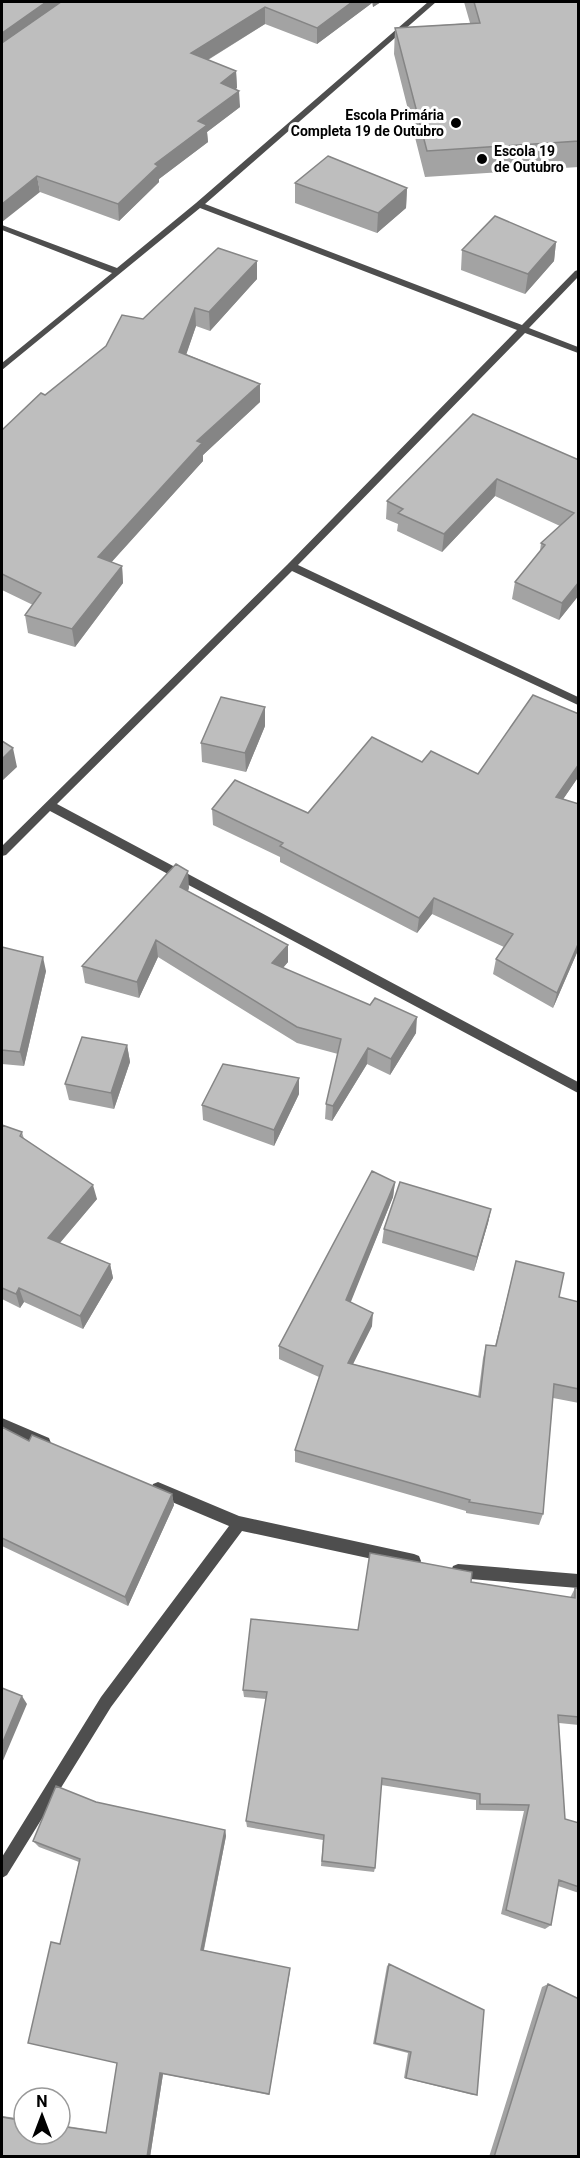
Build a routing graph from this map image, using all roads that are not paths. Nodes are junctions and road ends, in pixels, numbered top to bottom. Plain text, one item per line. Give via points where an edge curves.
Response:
1 (432, 2) edge
2 (199, 205) junction
3 (2, 227) edge
4 (118, 272) junction
5 (579, 273) edge
6 (523, 328) junction
7 (579, 350) edge
8 (2, 367) edge
9 (291, 566) junction
10 (579, 701) edge
11 (49, 806) junction
12 (2, 852) edge
13 (579, 1088) edge
14 (2, 1424) edge
15 (56, 1448) edge
16 (142, 1483) edge
17 (239, 1522) junction
18 (424, 1563) edge
19 (447, 1569) edge
20 (579, 1581) edge
21 (2, 1870) edge

1 - 2 street
2 - 4 street
2 - 6 street
3 - 4 street
4 - 8 street
5 - 6 street
6 - 7 street
6 - 9 street
9 - 10 street
9 - 11 street
11 - 12 street
11 - 13 street
14 - 15 street
16 - 17 street
17 - 18 street
17 - 21 street via 106,1702
19 - 20 street

